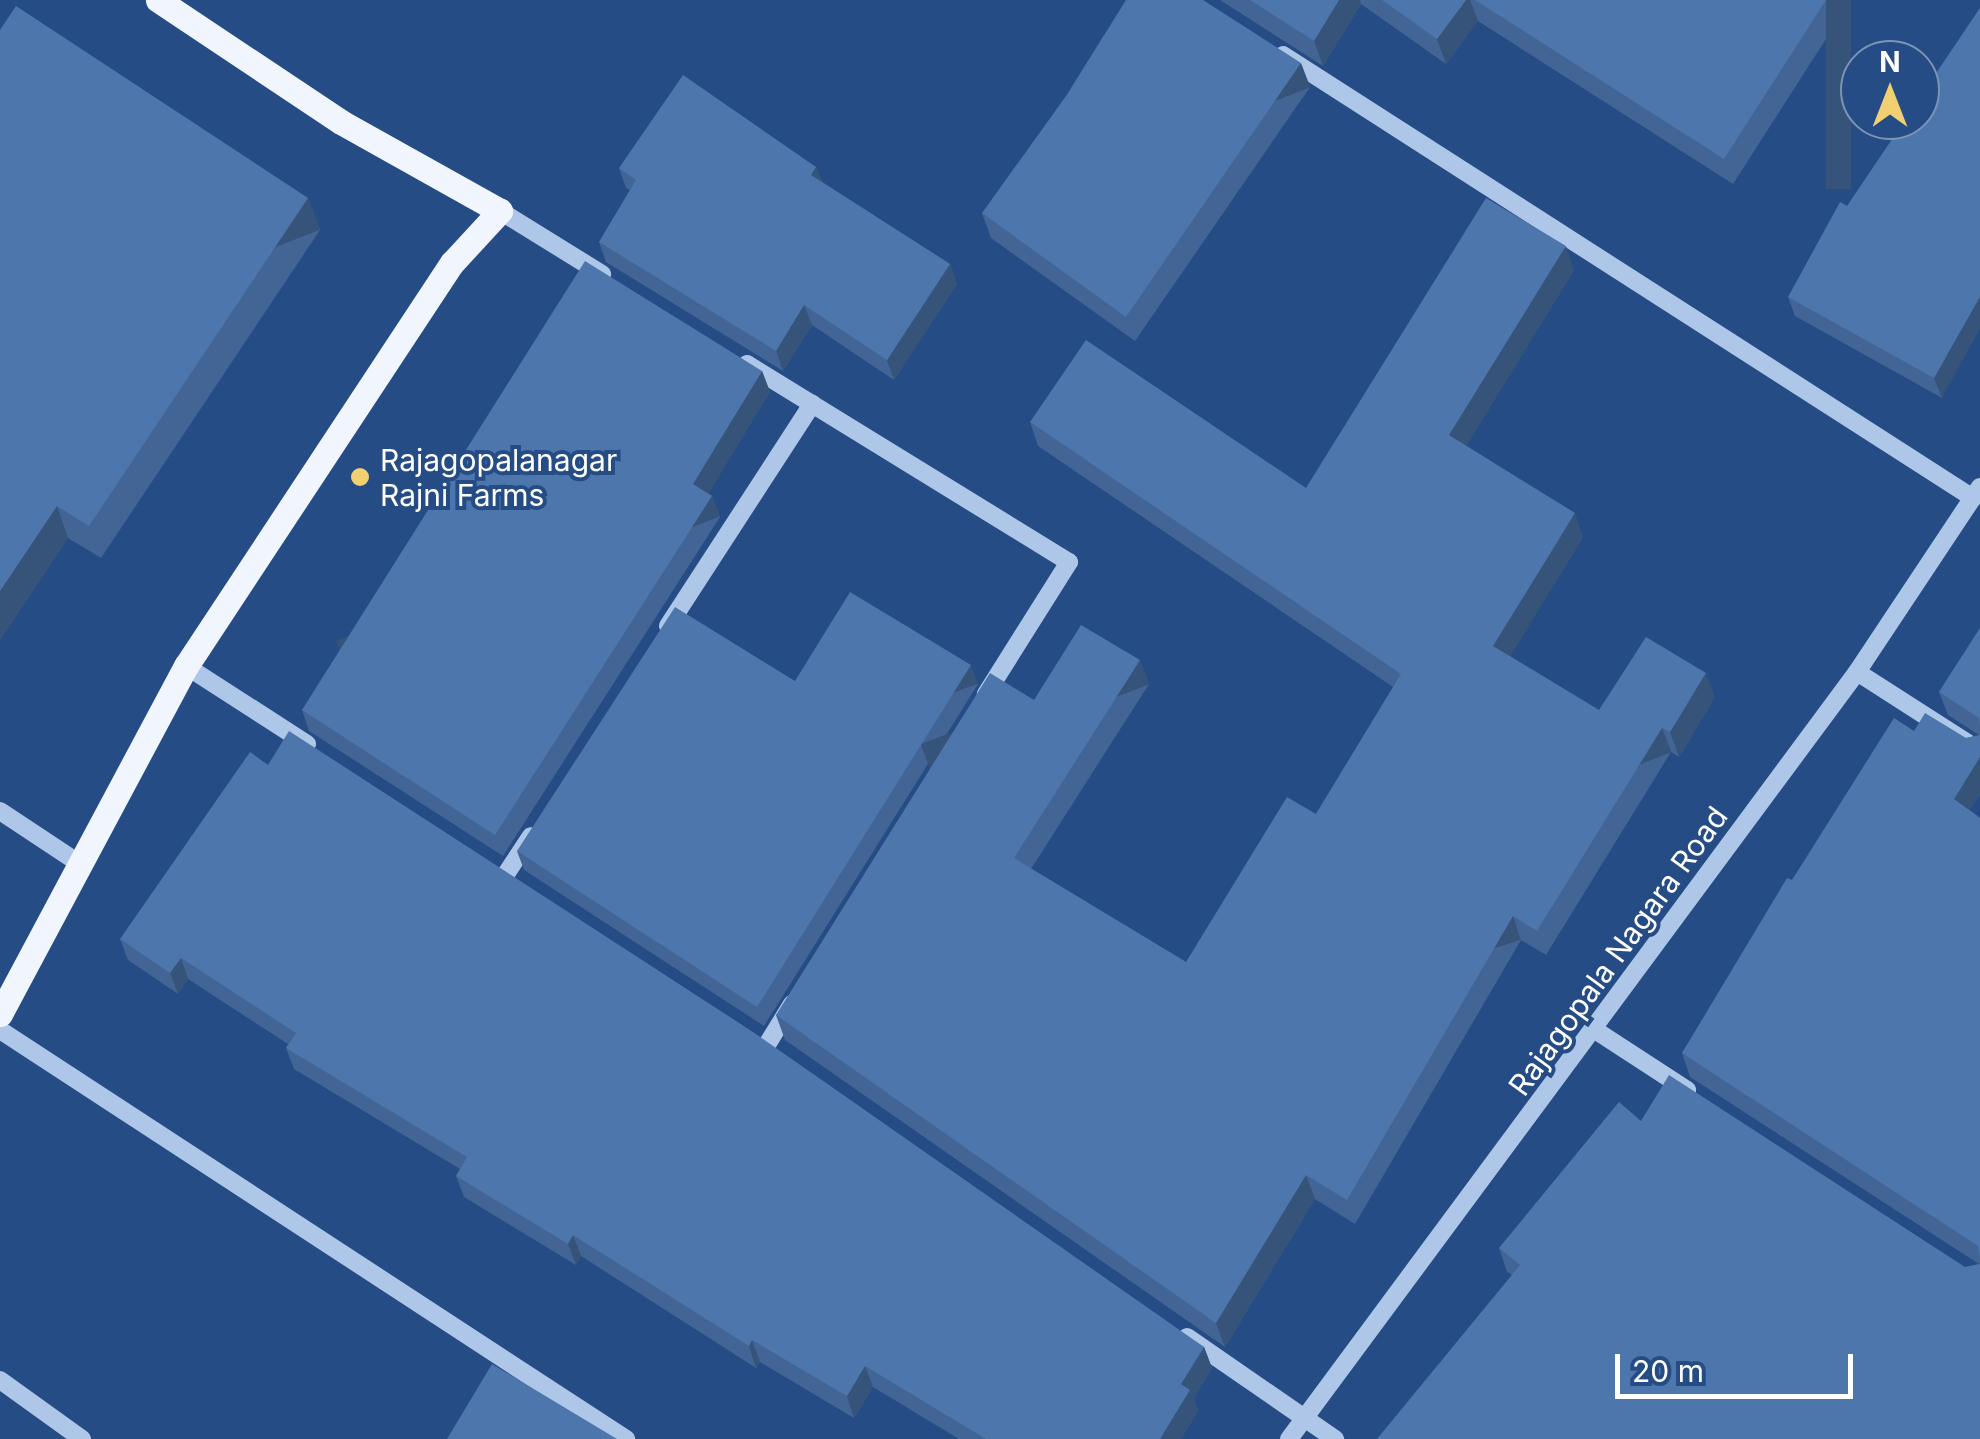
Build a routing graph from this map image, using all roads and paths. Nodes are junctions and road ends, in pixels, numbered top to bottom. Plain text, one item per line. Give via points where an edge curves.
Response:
1 (158, 0) edge
2 (1263, 42) edge
3 (500, 211) junction
4 (615, 282) edge
5 (730, 354) edge
6 (812, 404) junction
7 (1976, 492) edge
8 (659, 639) edge
9 (186, 666) junction
10 (1856, 672) junction
11 (974, 713) edge
12 (1980, 751) edge
13 (330, 759) edge
14 (0, 811) edge
15 (539, 823) edge
16 (80, 864) junction
17 (506, 874) edge
18 (799, 994) edge
19 (0, 1014) edge
20 (0, 1030) edge
21 (1595, 1030) junction
22 (752, 1032) edge
23 (768, 1043) junction
24 (784, 1054) edge
25 (1712, 1106) edge
26 (1174, 1328) edge
27 (0, 1380) edge
28 (1304, 1419) junction
29 (82, 1439) edge
30 (626, 1439) edge
31 (1289, 1439) edge
32 (1335, 1439) edge

1 - 3 main road via 342,122
2 - 7 street
3 - 4 street
3 - 9 main road via 452,262
5 - 6 street
6 - 8 street
6 - 11 street via 1070,562
7 - 10 street, Rajagopala Nagara Road
9 - 13 street
9 - 16 main road
10 - 12 street
10 - 21 street, Rajagopala Nagara Road
14 - 16 street
15 - 17 street
16 - 19 main road
18 - 23 street
20 - 30 street
21 - 25 street
21 - 28 street, Rajagopala Nagara Road
22 - 23 street
23 - 24 street
26 - 28 street
27 - 29 street
28 - 31 street, Rajagopala Nagara Road
28 - 32 street

